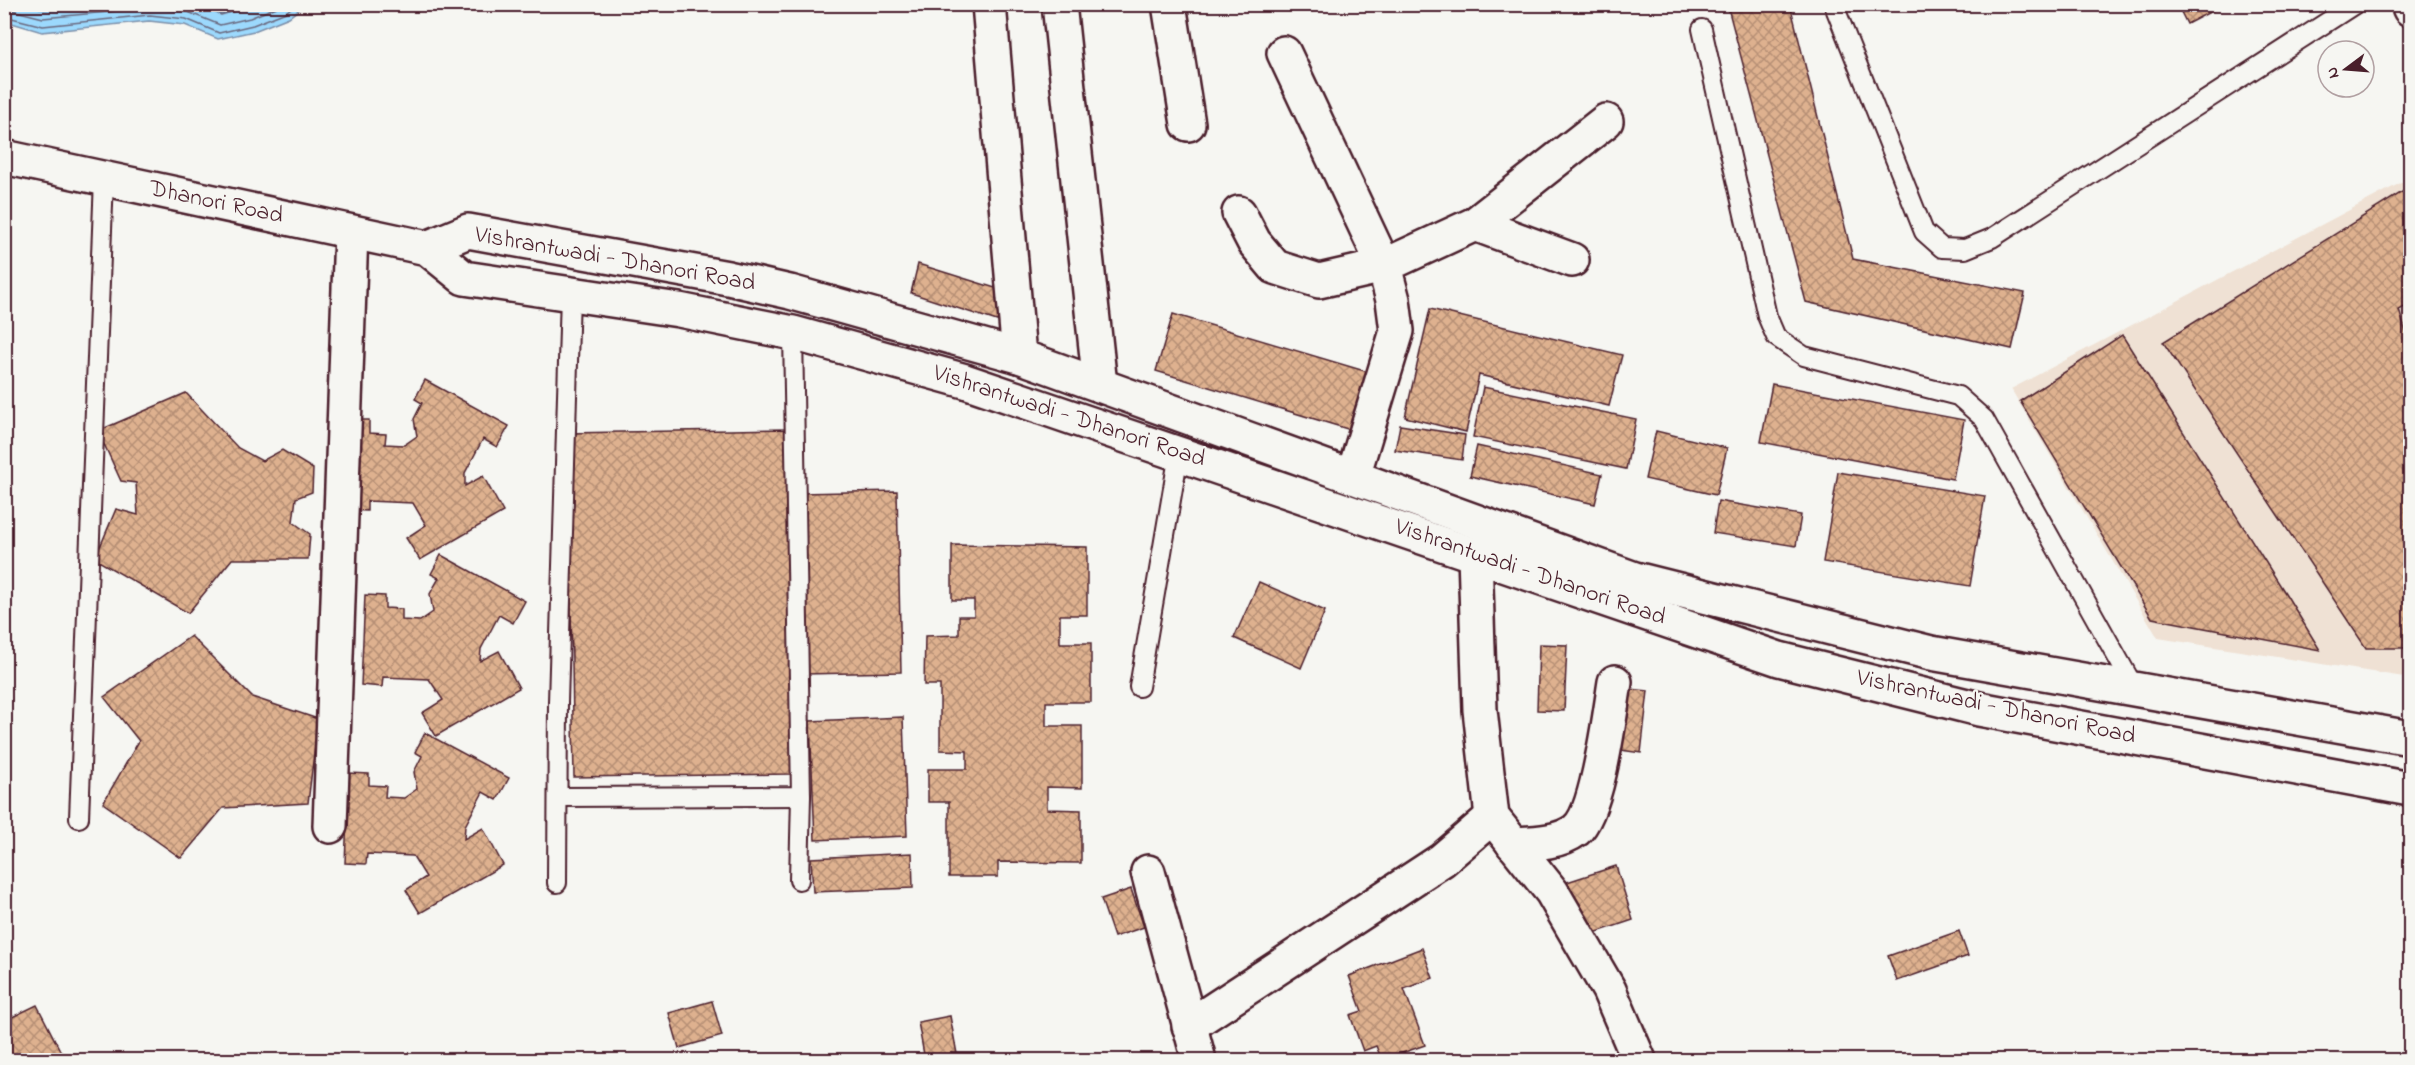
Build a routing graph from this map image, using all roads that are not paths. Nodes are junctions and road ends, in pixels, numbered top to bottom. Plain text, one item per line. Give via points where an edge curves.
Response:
1 (989, 4) edge
2 (1059, 4) edge
3 (1169, 4) edge
4 (2355, 4) edge
5 (2408, 4) edge
6 (1835, 8) dead end
7 (2410, 9) edge
8 (1702, 29) dead end
9 (1284, 53) dead end
10 (1606, 121) dead end
11 (1188, 124) dead end
12 (4, 158) edge
13 (104, 179) junction
14 (1239, 213) dead end
15 (1475, 224) junction
16 (351, 232) junction
17 (427, 248) junction
18 (1572, 260) dead end
19 (1384, 266) junction
20 (570, 294) junction
21 (793, 333) junction
22 (1019, 356) junction
23 (1100, 385) junction
24 (1192, 418) junction
25 (1179, 453) junction
26 (1353, 476) junction
27 (1475, 555) junction
28 (1615, 682) dead end
29 (1139, 687) dead end
30 (2135, 689) junction
31 (2410, 738) edge
32 (2410, 789) edge
33 (801, 796) junction
34 (558, 797) junction
35 (1492, 817) junction
36 (79, 818) dead end
37 (330, 826) dead end
38 (1513, 844) junction
39 (1148, 872) dead end
40 (800, 880) dead end
41 (557, 883) dead end
42 (1189, 1026) junction
43 (1199, 1060) edge
44 (1639, 1060) edge

1 - 22 main road
2 - 23 main road
3 - 11 main road
4 - 6 lane via 1992,238 1965,249 1942,248 1924,232
5 - 7 main road
8 - 30 lane via 1767,316 1776,337 1804,356 1958,396 1984,419
9 - 19 main road
10 - 15 main road
12 - 13 main road, Dhanori Road
13 - 16 main road, Dhanori Road
13 - 36 lane
14 - 19 main road via 1254,242 1275,267 1319,280
15 - 18 main road
15 - 19 main road
16 - 17 main road, Dhanori Road
16 - 37 main road
17 - 20 main road, Vishrantwadi - Dhanori Road via 464,278
17 - 22 main road, Vishrantwadi - Dhanori Road via 468,231 728,278
19 - 26 main road via 1396,331
20 - 21 main road, Vishrantwadi - Dhanori Road via 679,310
20 - 34 lane
21 - 25 main road, Vishrantwadi - Dhanori Road via 965,381
21 - 33 lane
22 - 23 main road, Vishrantwadi - Dhanori Road
23 - 24 main road, Vishrantwadi - Dhanori Road
24 - 25 main road
24 - 26 main road, Vishrantwadi - Dhanori Road
25 - 27 main road, Vishrantwadi - Dhanori Road
25 - 29 lane
26 - 30 main road, Vishrantwadi - Dhanori Road via 1635,579 1931,653
27 - 32 main road, Vishrantwadi - Dhanori Road via 1779,659 1979,709
27 - 35 main road via 1480,710
28 - 38 main road via 1592,804 1578,829 1559,838
30 - 31 main road, Vishrantwadi - Dhanori Road
33 - 34 lane
33 - 40 lane
34 - 41 lane
35 - 38 main road
35 - 42 main road via 1442,860
38 - 44 main road via 1552,892 1609,990
39 - 42 main road
42 - 43 main road

